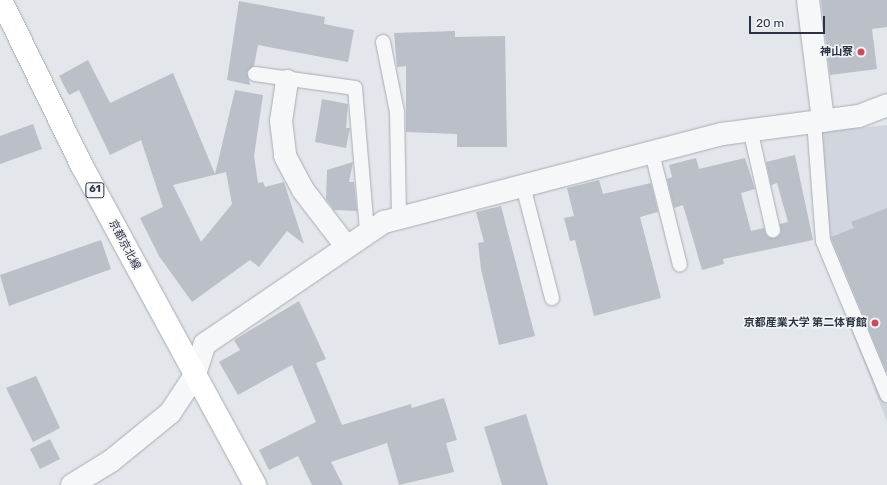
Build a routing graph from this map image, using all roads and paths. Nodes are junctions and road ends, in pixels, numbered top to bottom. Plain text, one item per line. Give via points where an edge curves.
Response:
1 (1, 0) edge
2 (808, 0) edge
3 (383, 42) dead end
4 (255, 74) dead end
5 (287, 81) junction
6 (887, 105) edge
7 (819, 121) junction
8 (750, 129) junction
9 (652, 153) junction
10 (523, 186) junction
11 (400, 218) junction
12 (773, 230) dead end
13 (367, 231) junction
14 (346, 246) junction
15 (680, 265) dead end
16 (552, 298) dead end
17 (194, 377) junction
18 (887, 395) edge
19 (72, 485) edge
20 (256, 485) edge

1 - 17 main road, 京都京北線 / 61 via 82,166
2 - 7 street
3 - 11 lane via 397,112
4 - 5 lane
5 - 13 lane via 355,88
5 - 14 street via 281,121 285,156 303,190
6 - 7 street via 859,116
7 - 8 street
7 - 18 lane via 823,241
8 - 9 street
8 - 12 lane
9 - 10 street
9 - 15 lane
10 - 11 street
10 - 16 lane
11 - 13 street
13 - 14 street
14 - 17 street via 205,344
17 - 19 street via 170,413 111,461
17 - 20 main road, 京都京北線 / 61

